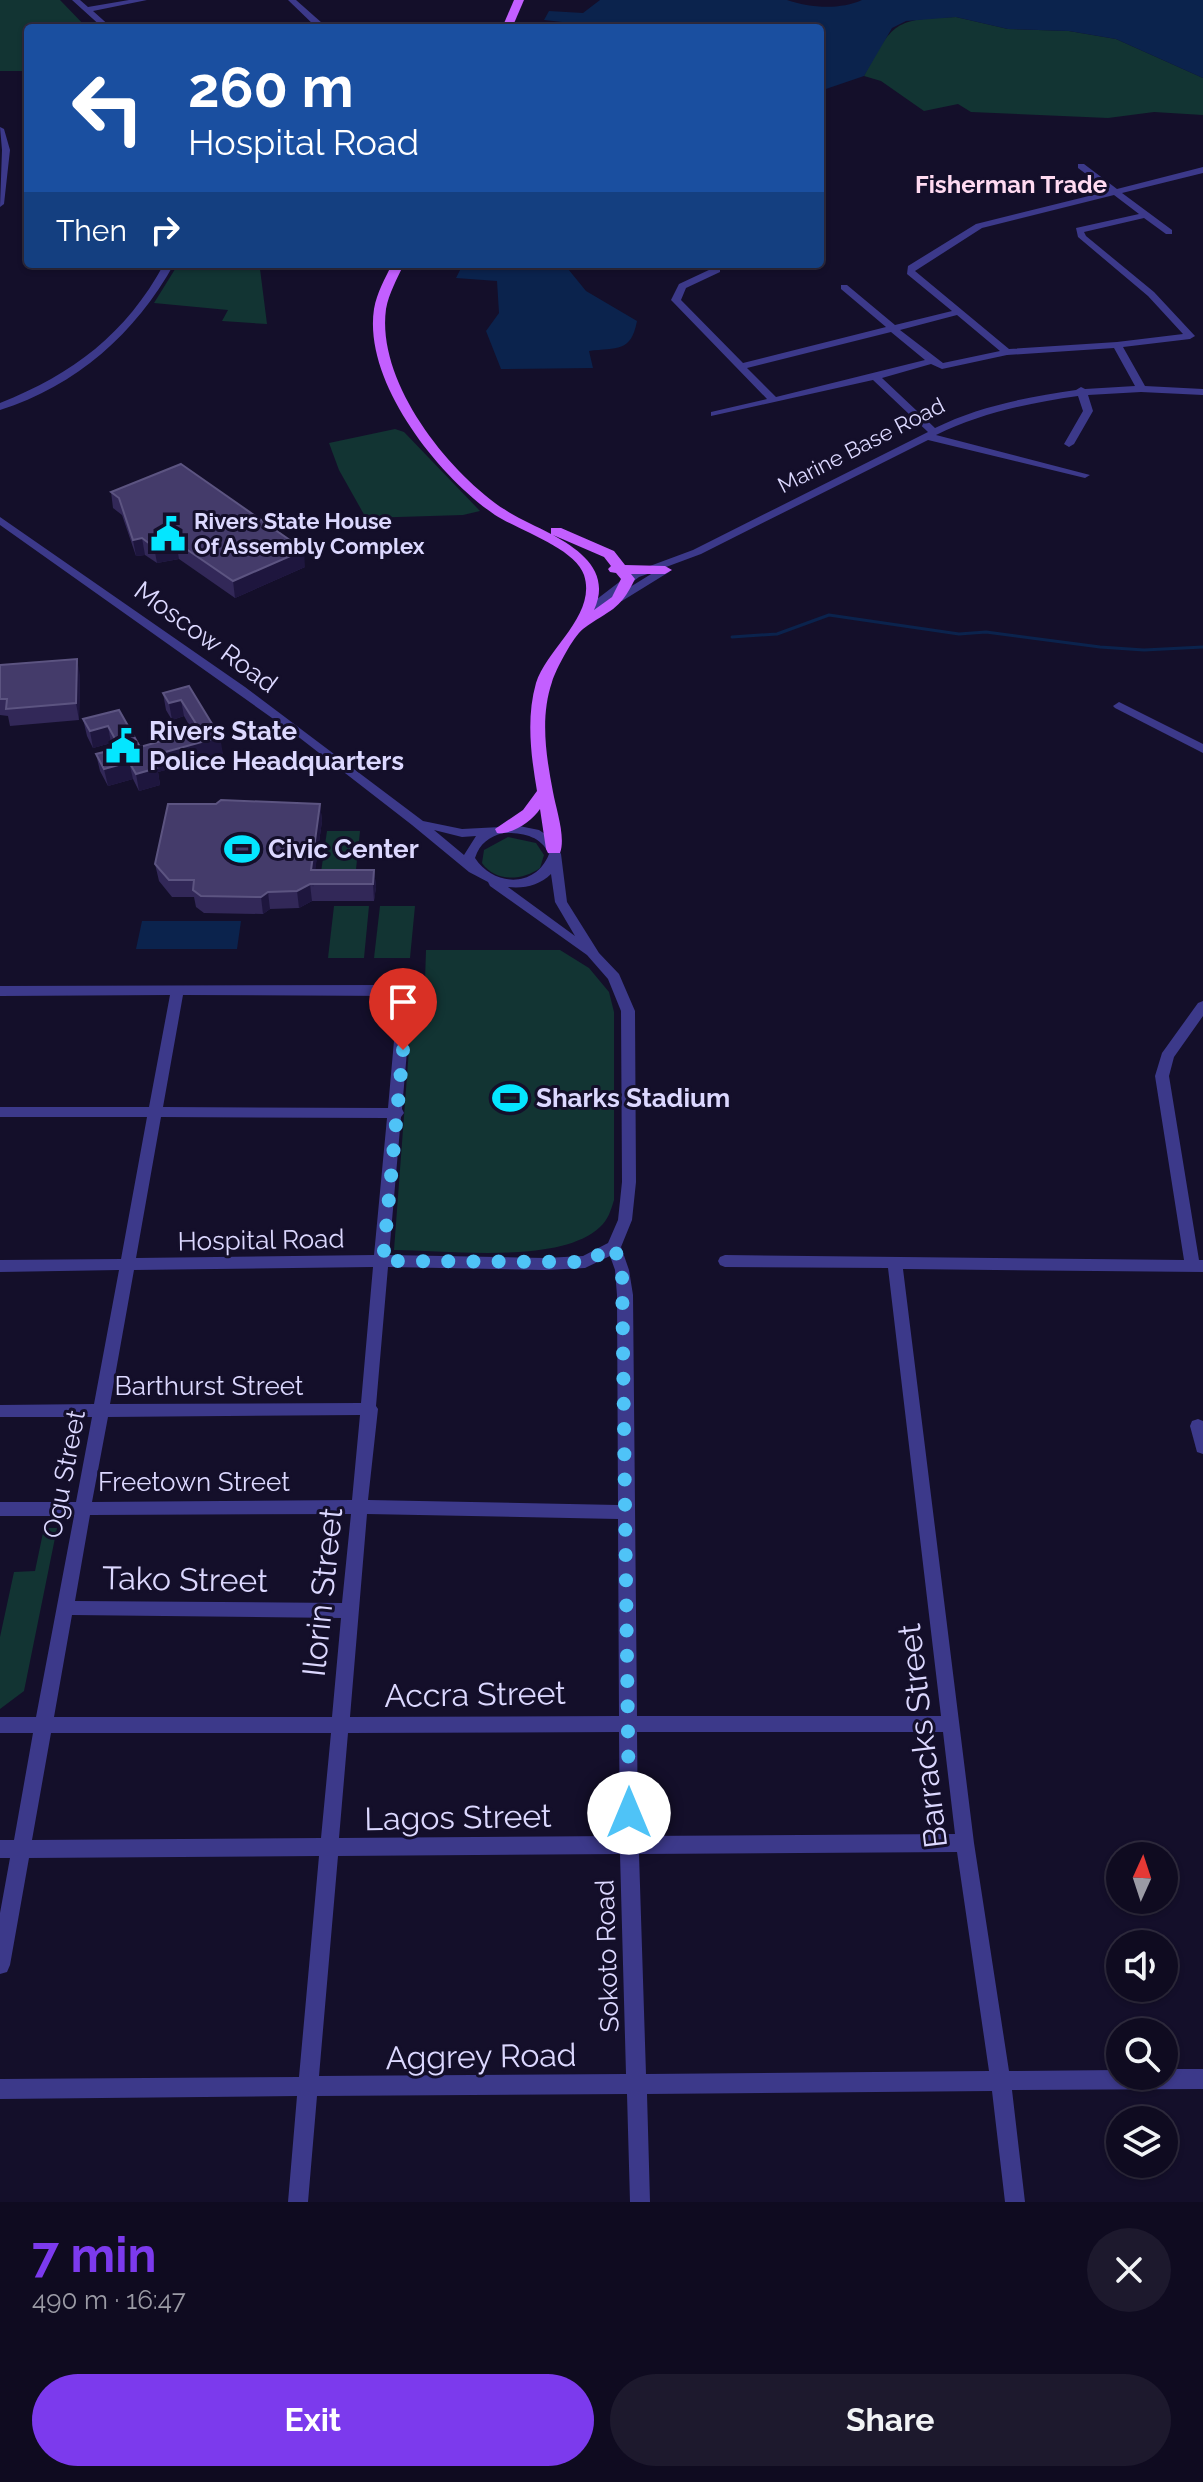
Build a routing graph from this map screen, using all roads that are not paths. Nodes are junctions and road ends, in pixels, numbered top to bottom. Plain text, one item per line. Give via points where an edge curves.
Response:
1 (76, 0) edge
2 (143, 0) edge
3 (292, 0) edge
4 (519, 0) edge
5 (89, 9) junction
6 (104, 24) edge
7 (318, 24) edge
8 (509, 24) edge
9 (0, 129) edge
10 (1081, 166) dead end
11 (1203, 170) edge
12 (1117, 192) junction
13 (0, 204) edge
14 (1145, 215) junction
15 (1169, 232) dead end
16 (167, 268) edge
17 (396, 268) edge
18 (715, 268) edge
19 (844, 287) dead end
20 (959, 312) junction
21 (893, 329) junction
22 (1190, 336) junction
23 (1202, 344) edge
24 (1117, 345) junction
25 (1007, 352) junction
26 (932, 361) junction
27 (739, 367) junction
28 (875, 377) junction
29 (1141, 388) junction
30 (1081, 390) junction
31 (1203, 392) edge
32 (773, 400) junction
33 (0, 407) edge
34 (715, 414) dead end
35 (930, 434) junction
36 (1069, 444) dead end
37 (451, 468) junction
38 (1085, 475) dead end
39 (0, 520) edge
40 (575, 554) junction
41 (609, 554) junction
42 (665, 566) junction
43 (626, 575) junction
44 (618, 599) junction
45 (588, 611) junction
46 (573, 633) junction
47 (1119, 706) dead end
48 (1203, 749) edge
49 (543, 794) junction
50 (421, 822) junction
51 (497, 831) junction
52 (555, 854) junction
53 (473, 869) junction
54 (493, 881) junction
55 (594, 956) junction
56 (0, 991) edge
57 (177, 992) junction
58 (1203, 1006) edge
59 (157, 1111) junction
60 (0, 1112) edge
61 (397, 1113) junction
62 (614, 1247) junction
63 (383, 1261) junction
64 (725, 1261) dead end
65 (895, 1263) junction
66 (0, 1266) edge
67 (128, 1266) junction
68 (1198, 1266) edge
69 (370, 1409) junction
70 (0, 1411) edge
71 (103, 1411) junction
72 (1198, 1426) dead end
73 (1203, 1447) edge
74 (361, 1507) junction
75 (0, 1509) edge
76 (84, 1509) junction
77 (628, 1512) junction
78 (66, 1608) junction
79 (351, 1611) junction
80 (630, 1722) junction
81 (951, 1724) junction
82 (0, 1725) edge
83 (42, 1725) junction
84 (339, 1725) junction
85 (965, 1843) junction
86 (629, 1844) junction
87 (0, 1849) edge
88 (21, 1849) junction
89 (330, 1849) junction
90 (0, 1965) edge
91 (1203, 2079) edge
92 (1001, 2082) junction
93 (638, 2084) junction
94 (0, 2089) edge
95 (308, 2089) junction
96 (298, 2202) edge
97 (640, 2202) edge
98 (1015, 2202) edge

1 - 5 street
2 - 5 street
3 - 7 street
4 - 8 main road
5 - 6 street
9 - 13 street via 6,150
10 - 12 street
11 - 12 street
12 - 14 street
12 - 20 street via 979,226 911,268
14 - 15 street
14 - 22 street via 1088,226 1079,233 1151,294
16 - 33 street via 148,298 99,352 43,390
17 - 37 main road via 382,306 387,371 409,416
18 - 27 street via 682,286 676,300
19 - 21 street
20 - 21 street
20 - 25 street
21 - 26 street
21 - 27 street
22 - 23 street
22 - 24 street
24 - 25 street
24 - 29 street
25 - 26 street via 947,365
26 - 28 street
27 - 32 street
28 - 32 street
28 - 35 street
29 - 30 street, Marine Base Road
29 - 31 street, Marine Base Road
30 - 35 street, Marine Base Road via 1003,405
30 - 36 street via 1088,411
32 - 34 street
35 - 38 street
35 - 42 street, Marine Base Road
37 - 40 main road via 501,513
37 - 41 main road via 522,514
39 - 50 street, Moscow Road
40 - 43 main road
40 - 45 main road via 589,568 594,586
41 - 42 main road
41 - 43 main road
42 - 43 main road
42 - 44 street, Marine Base Road
43 - 44 main road
43 - 45 street
44 - 46 main road
45 - 46 main road
46 - 49 main road via 550,664 539,707
47 - 48 street
49 - 51 main road via 529,814
49 - 52 main road
50 - 51 street, Moscow Road via 462,833
50 - 53 street, Moscow Road
51 - 52 street via 535,832
51 - 53 street via 471,848
52 - 54 street via 543,875 532,880
52 - 55 street via 561,902
53 - 54 street
54 - 55 street
55 - 62 street via 614,977 628,1011 629,1182 625,1220
56 - 57 street
57 - 59 street, Ogu Street
57 - 61 street, Ilorin Street via 402,991
58 - 68 street via 1167,1056 1162,1076
59 - 60 street
59 - 61 street
59 - 67 street, Ogu Street
61 - 63 street, Ilorin Street
62 - 63 street, Hospital Road via 585,1262
62 - 77 street, Sokoto Road via 625,1295
63 - 67 street, Hospital Road
63 - 69 street, Ilorin Street
64 - 65 street
65 - 68 street
65 - 81 street, Barracks Street
66 - 67 street, Hospital Road
67 - 71 street, Ogu Street
69 - 71 street, Barthurst Street
69 - 74 street, Ilorin Street
70 - 71 street, Barthurst Street
71 - 76 street, Ogu Street
72 - 73 street
74 - 76 street, Freetown Street
74 - 77 street, Freetown Street
74 - 79 street, Ilorin Street
75 - 76 street, Freetown Street
76 - 78 street, Ogu Street
77 - 80 street, Sokoto Road
78 - 79 street, Tako Street
78 - 83 street, Ogu Street
79 - 84 street, Ilorin Street
80 - 81 street, Accra Street
80 - 84 street, Accra Street
80 - 86 street, Sokoto Road
81 - 85 street, Barracks Street
82 - 83 street, Accra Street
83 - 84 street, Accra Street
83 - 88 street, Ogu Street
84 - 89 street, Ilorin Street
85 - 86 street, Lagos Street
85 - 92 street, Barracks Street
86 - 89 street, Lagos Street
86 - 93 street, Sokoto Road
87 - 88 street, Lagos Street
88 - 89 street, Lagos Street
88 - 90 street, Ogu Street
89 - 95 street, Ilorin Street
91 - 92 street, Aggrey Road
92 - 93 street, Aggrey Road
92 - 98 street, Barracks Street
93 - 95 street, Aggrey Road
93 - 97 street, Sokoto Road
94 - 95 street, Aggrey Road
95 - 96 street, Ilorin Street

